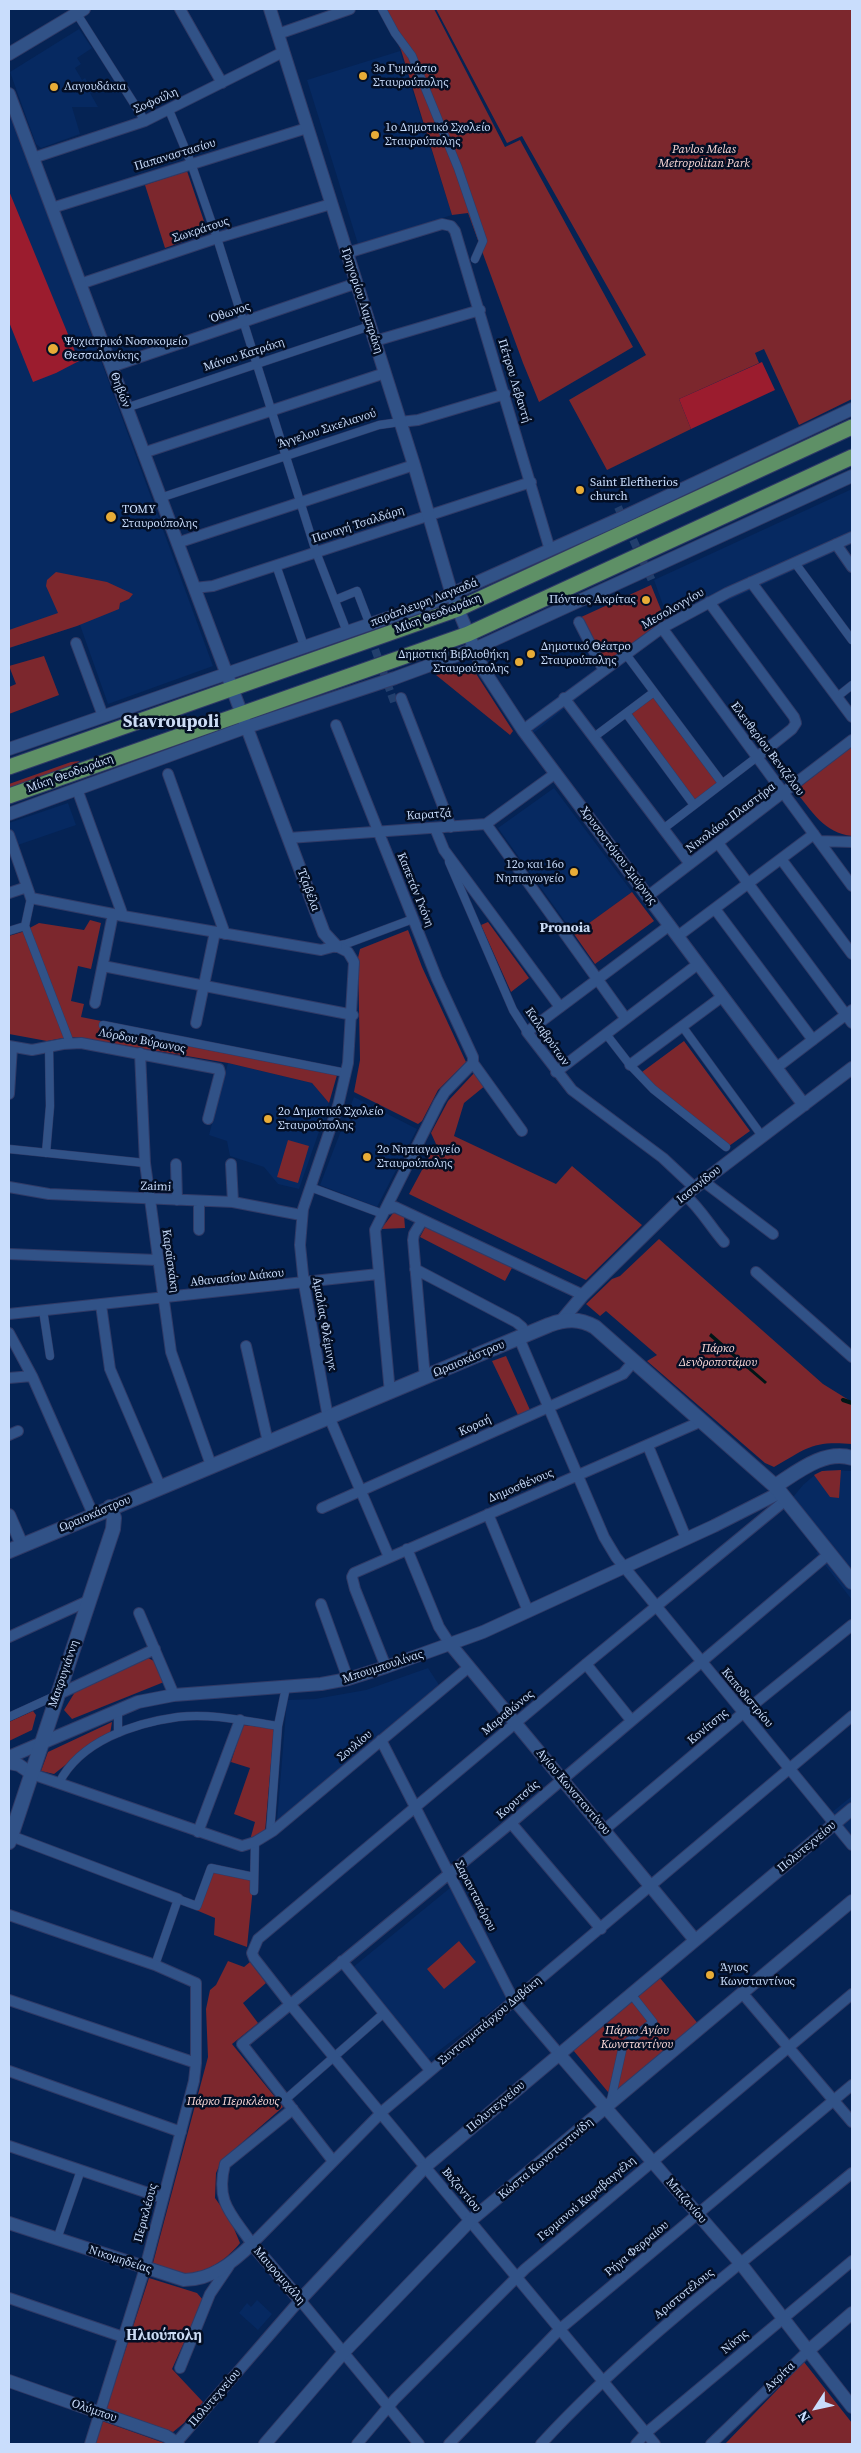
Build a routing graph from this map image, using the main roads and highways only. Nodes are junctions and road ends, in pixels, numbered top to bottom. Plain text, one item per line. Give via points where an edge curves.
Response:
1 (852, 427) edge
2 (852, 457) edge
3 (9, 766) edge
4 (9, 796) edge
5 (852, 1459) edge
6 (781, 1492) junction
7 (110, 1507) junction
8 (15, 1548) edge
9 (852, 1582) edge
10 (10, 1839) edge

1 - 3 highway, Μίκη Θεοδωράκη via 455,602 228,680
2 - 4 highway, Μίκη Θεοδωράκη via 468,634 244,720
5 - 6 main road via 837,1456 819,1460
6 - 7 main road, Ωραιοκάστρου via 590,1324 562,1320
6 - 9 main road, Ωραιοκάστρου
7 - 8 main road, Ωραιοκάστρου
7 - 10 main road, Μακρυγιάννη via 113,1528

